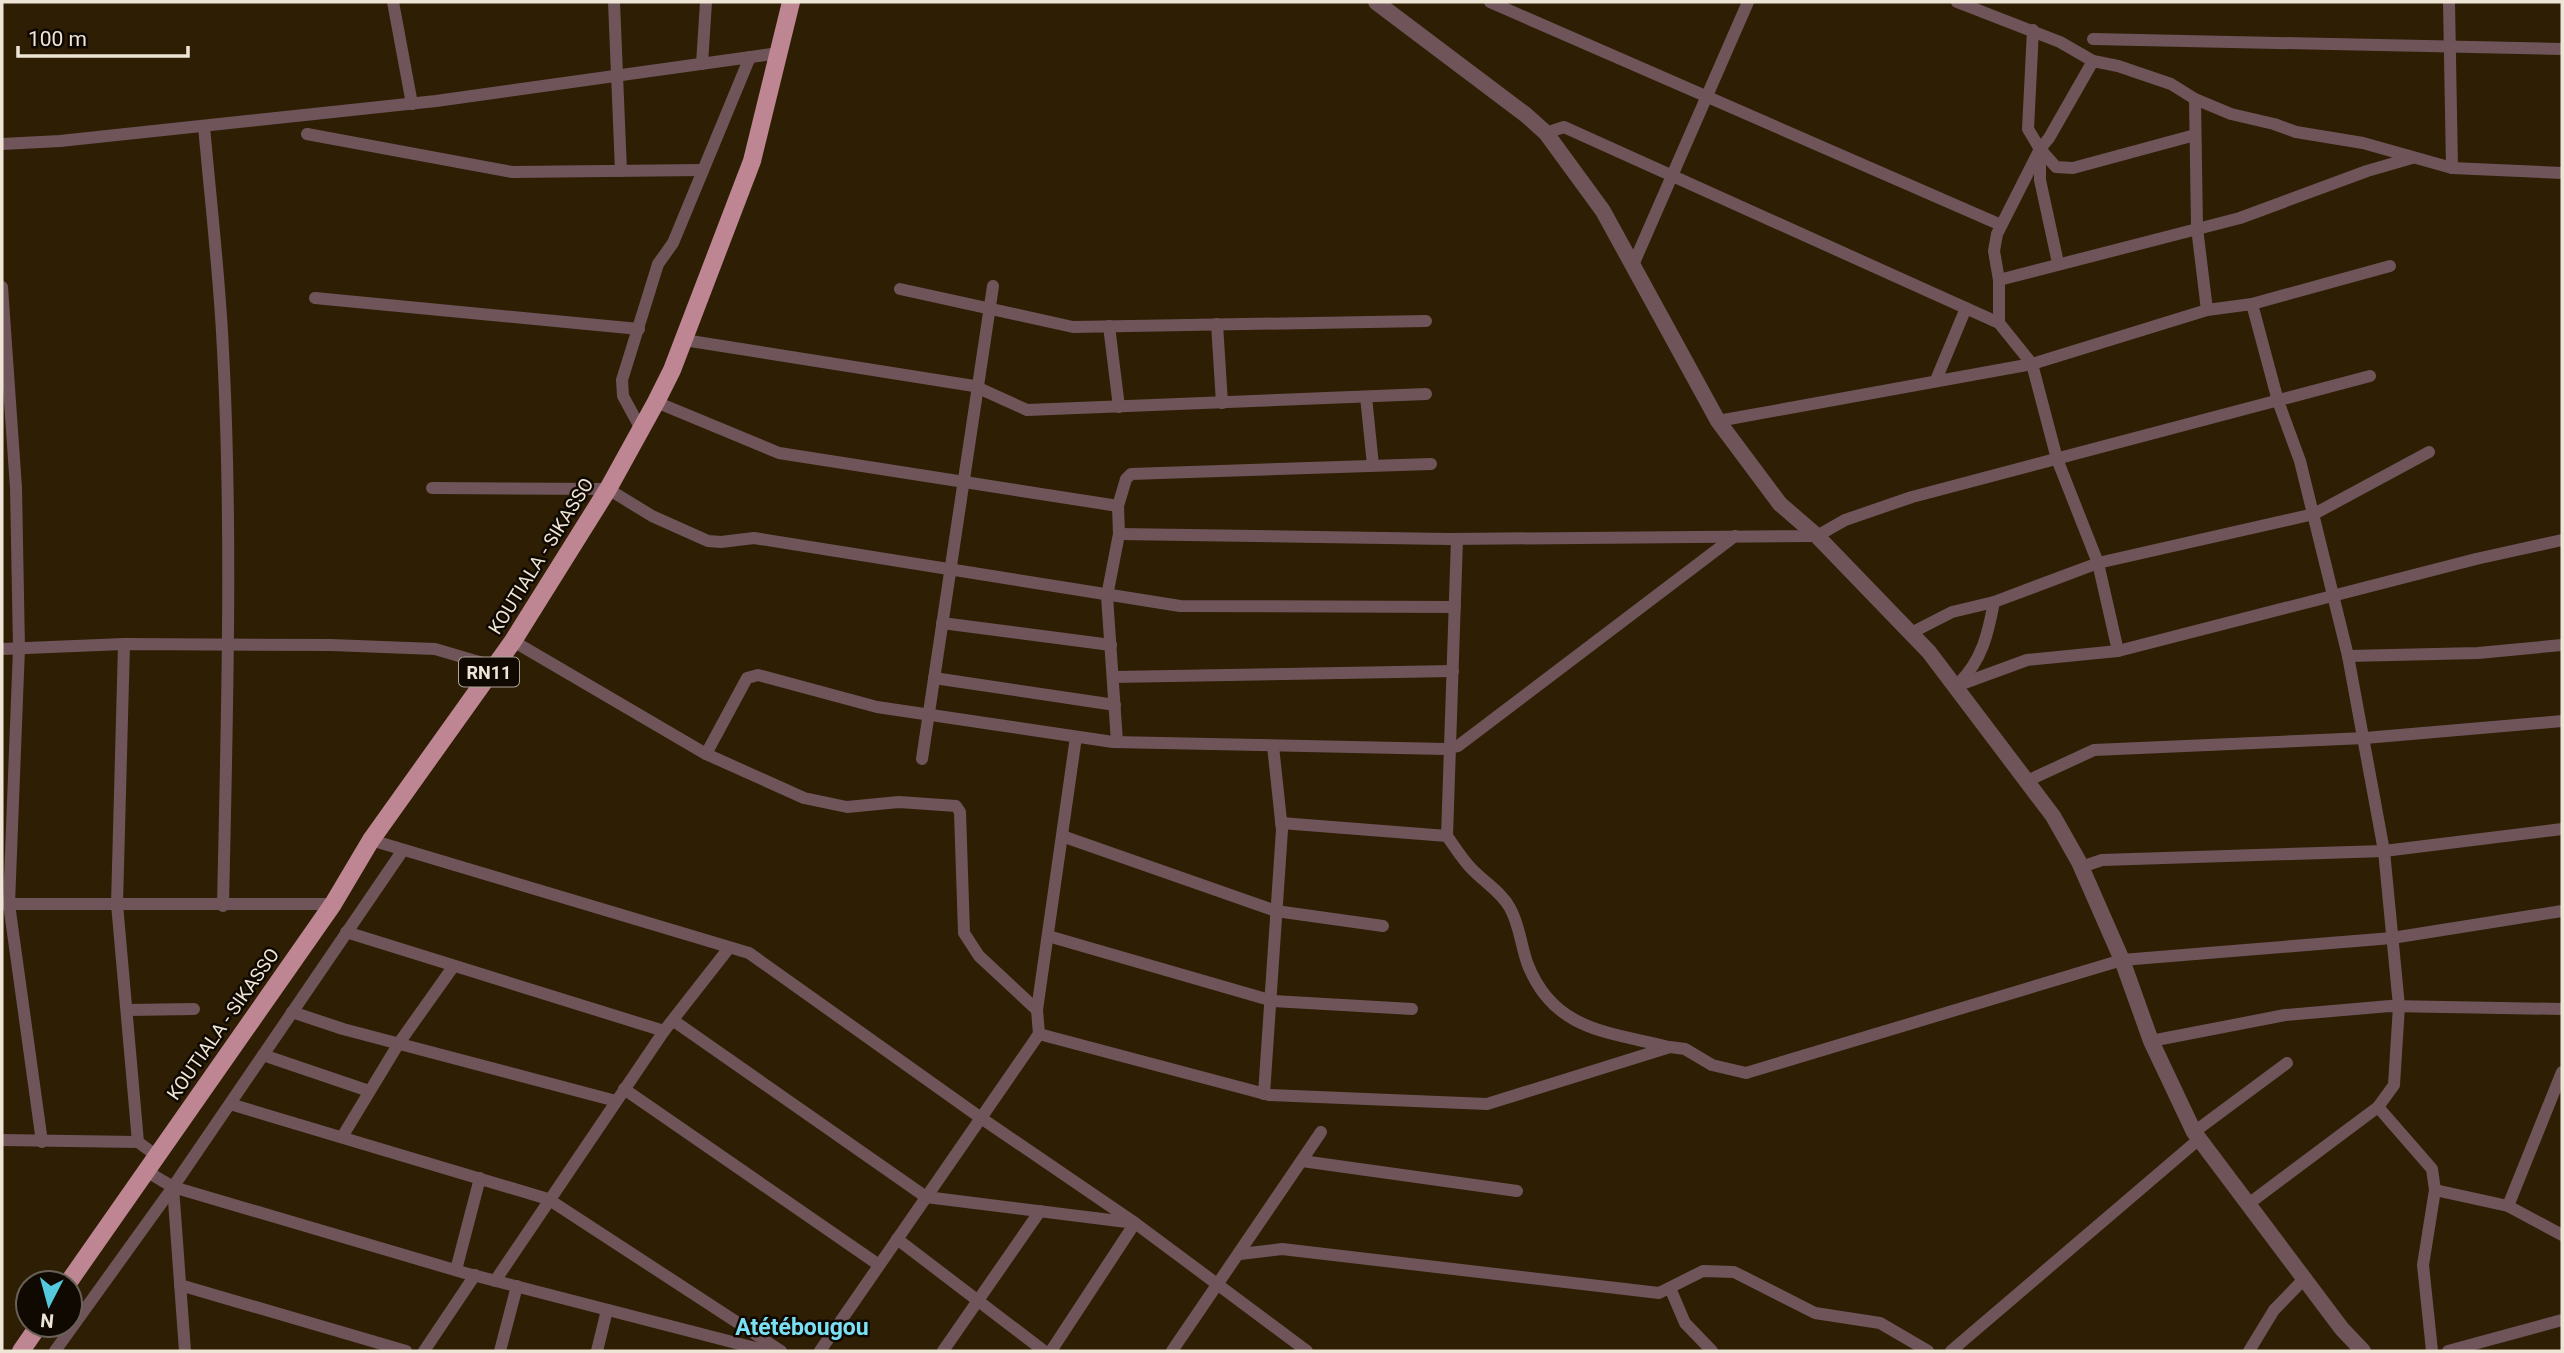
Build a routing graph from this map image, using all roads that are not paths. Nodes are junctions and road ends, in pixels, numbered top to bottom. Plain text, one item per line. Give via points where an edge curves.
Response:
1 (393, 2) edge
2 (614, 2) edge
3 (706, 2) edge
4 (791, 2) edge
5 (1376, 2) edge
6 (1490, 2) edge
7 (1748, 2) edge
8 (1957, 2) edge
9 (2448, 2) edge
10 (1394, 9) edge
11 (2033, 30) junction
12 (2093, 39) dead end
13 (2449, 46) junction
14 (2562, 49) edge
15 (779, 53) junction
16 (750, 57) junction
17 (2093, 61) junction
18 (702, 64) junction
19 (617, 76) junction
20 (1707, 96) junction
21 (2195, 99) junction
22 (412, 104) junction
23 (204, 126) junction
24 (1546, 133) junction
25 (307, 134) dead end
26 (2195, 135) junction
27 (2, 144) edge
28 (2040, 149) junction
29 (2412, 158) junction
30 (2452, 168) junction
31 (703, 170) junction
32 (621, 171) junction
33 (2562, 173) edge
34 (1672, 176) junction
35 (2001, 225) junction
36 (2197, 228) junction
37 (2058, 263) junction
38 (1633, 265) junction
39 (2390, 266) dead end
40 (1999, 280) junction
41 (993, 286) dead end
42 (2, 287) edge
43 (900, 289) dead end
44 (315, 298) dead end
45 (2252, 304) junction
46 (990, 309) junction
47 (1966, 309) junction
48 (2207, 310) junction
49 (1426, 321) dead end
50 (1999, 323) junction
51 (1217, 324) junction
52 (1109, 326) junction
53 (639, 329) junction
54 (684, 340) junction
55 (2032, 364) junction
56 (2370, 376) dead end
57 (1936, 380) junction
58 (978, 388) junction
59 (1426, 394) dead end
60 (1366, 397) junction
61 (2278, 401) junction
62 (656, 402) junction
63 (1222, 403) junction
64 (1119, 407) junction
65 (1718, 421) junction
66 (6, 422) edge
67 (642, 429) junction
68 (2429, 452) dead end
69 (2057, 458) junction
70 (1432, 464) dead end
71 (1373, 465) junction
72 (964, 482) junction
73 (432, 488) dead end
74 (608, 489) junction
75 (1118, 506) junction
76 (2314, 514) junction
77 (1119, 534) junction
78 (1735, 536) junction
79 (1817, 536) junction
80 (1457, 539) junction
81 (2562, 540) edge
82 (2098, 563) junction
83 (950, 571) junction
84 (2333, 595) junction
85 (1107, 596) junction
86 (1994, 602) junction
87 (1455, 607) junction
88 (942, 623) junction
89 (1911, 632) junction
90 (513, 641) junction
91 (124, 644) junction
92 (1111, 645) junction
93 (2562, 645) edge
94 (228, 646) junction
95 (19, 648) junction
96 (2, 649) edge
97 (2118, 651) junction
98 (2348, 656) junction
99 (494, 666) junction
100 (1452, 671) junction
101 (1113, 677) junction
102 (934, 678) junction
103 (1956, 686) junction
104 (1115, 705) junction
105 (928, 715) junction
106 (2562, 721) edge
107 (1076, 737) junction
108 (2365, 738) junction
109 (1117, 742) junction
110 (1273, 746) junction
111 (1450, 748) junction
112 (706, 754) junction
113 (922, 759) dead end
114 (2027, 781) junction
115 (1281, 823) junction
116 (2562, 829) edge
117 (1062, 836) junction
118 (1447, 836) junction
119 (371, 840) junction
120 (403, 850) junction
121 (2384, 851) junction
122 (2081, 867) junction
123 (5, 904) edge
124 (117, 904) junction
125 (333, 904) junction
126 (223, 906) junction
127 (1276, 911) junction
128 (2562, 911) edge
129 (1383, 926) dead end
130 (346, 932) junction
131 (1048, 936) junction
132 (2392, 939) junction
133 (729, 948) junction
134 (2122, 960) junction
135 (453, 967) junction
136 (1270, 1000) junction
137 (2399, 1006) junction
138 (194, 1009) dead end
139 (1412, 1009) dead end
140 (2562, 1009) edge
141 (127, 1010) junction
142 (1037, 1010) junction
143 (292, 1012) junction
144 (669, 1026) junction
145 (1039, 1034) junction
146 (2151, 1041) junction
147 (398, 1043) junction
148 (1670, 1047) junction
149 (263, 1055) junction
150 (2287, 1063) dead end
151 (2562, 1076) edge
152 (624, 1089) junction
153 (369, 1091) junction
154 (1264, 1094) junction
155 (616, 1101) junction
156 (230, 1104) junction
157 (2378, 1107) junction
158 (981, 1118) junction
159 (1321, 1132) dead end
160 (2196, 1136) junction
161 (342, 1137) junction
162 (2, 1140) edge
163 (42, 1142) junction
164 (138, 1142) junction
165 (157, 1156) junction
166 (1302, 1161) junction
167 (146, 1171) junction
168 (480, 1178) junction
169 (173, 1187) junction
170 (2435, 1190) junction
171 (1517, 1191) dead end
172 (926, 1197) junction
173 (548, 1199) junction
174 (2247, 1205) junction
175 (2508, 1206) junction
176 (1040, 1211) junction
177 (1135, 1223) junction
178 (2561, 1231) edge
179 (897, 1239) junction
180 (1240, 1254) junction
181 (879, 1265) junction
182 (78, 1269) edge
183 (456, 1270) junction
184 (475, 1275) junction
185 (2305, 1278) junction
186 (495, 1281) junction
187 (180, 1285) junction
188 (517, 1286) junction
189 (1219, 1286) junction
190 (1670, 1288) junction
191 (979, 1301) junction
192 (607, 1310) junction
193 (2562, 1320) edge
194 (55, 1351) edge
195 (185, 1351) edge
196 (406, 1351) edge
197 (424, 1351) edge
198 (500, 1351) edge
199 (597, 1351) edge
200 (766, 1351) edge
201 (781, 1351) edge
202 (820, 1351) edge
203 (943, 1351) edge
204 (1044, 1351) edge
205 (1051, 1351) edge
206 (1172, 1351) edge
207 (1307, 1351) edge
208 (1712, 1351) edge
209 (1928, 1351) edge
210 (1951, 1351) edge
211 (2249, 1351) edge
212 (2363, 1351) edge
213 (2432, 1351) edge
214 (2448, 1351) edge

1 - 22 street
2 - 19 street
3 - 18 street
4 - 15 main road, KOUTIALA - SIKASSO / RN11
5 - 10 street
6 - 20 street
7 - 20 street
8 - 11 street
9 - 13 street
10 - 24 street
11 - 17 street
11 - 28 street via 2028,129
12 - 13 street
13 - 14 street
13 - 30 street
15 - 16 street
15 - 54 main road, KOUTIALA - SIKASSO / RN11 via 752,161
16 - 18 street
16 - 31 street
17 - 21 street via 2171,85
17 - 28 street
18 - 19 street
19 - 22 street
19 - 32 street
20 - 34 street
20 - 35 street
21 - 26 street
21 - 29 street via 2296,132
22 - 23 street
23 - 27 street
23 - 94 street via 222,331
24 - 34 street via 1564,127
24 - 38 street via 1603,211
25 - 32 street via 512,172
26 - 28 street via 2074,168 2056,167
26 - 36 street
28 - 35 street
28 - 37 street via 2040,180
29 - 30 street
29 - 36 street via 2240,218
30 - 33 street
31 - 32 street
31 - 53 street via 673,243 658,264
34 - 38 street
34 - 47 street
35 - 40 street via 1994,251
36 - 37 street
36 - 48 street
37 - 40 street
38 - 65 street
39 - 45 street
40 - 50 street
41 - 46 street
42 - 66 street
43 - 46 street
44 - 53 street
45 - 48 street
45 - 61 street
46 - 52 street via 1073,327
46 - 58 street
47 - 50 street
47 - 57 street
48 - 55 street
49 - 51 street
50 - 55 street
51 - 52 street
51 - 63 street
52 - 64 street
53 - 67 street via 622,380 623,394
54 - 58 street
54 - 62 main road, KOUTIALA - SIKASSO / RN11
55 - 57 street
55 - 69 street
56 - 61 street
57 - 65 street
58 - 64 street via 1027,410
58 - 72 street
59 - 60 street
60 - 63 street
60 - 71 street
61 - 69 street
61 - 76 street
62 - 67 main road, KOUTIALA - SIKASSO / RN11
62 - 72 street via 779,453
63 - 64 street
65 - 79 street via 1780,504
66 - 95 street via 16,488
67 - 74 main road, KOUTIALA - SIKASSO / RN11
68 - 76 street
69 - 79 street via 1912,497 1845,520
69 - 82 street
70 - 71 street
71 - 75 street via 1131,474
72 - 75 street
72 - 83 street
73 - 74 street
74 - 83 street via 652,516 708,541 754,538
74 - 90 main road, KOUTIALA - SIKASSO / RN11
75 - 77 street
76 - 82 street
76 - 84 street
77 - 80 street
77 - 85 street
78 - 79 street
78 - 80 street
78 - 111 street via 1458,747
79 - 89 street
80 - 87 street
81 - 84 street
82 - 86 street
82 - 97 street
83 - 85 street
83 - 88 street
84 - 97 street
84 - 98 street
85 - 87 street via 1180,606
85 - 92 street
86 - 89 street via 1952,612
86 - 103 street via 1973,668
87 - 100 street
88 - 92 street
88 - 102 street
89 - 103 street
90 - 99 main road, KOUTIALA - SIKASSO / RN11
90 - 112 street
91 - 94 street
91 - 95 street
91 - 124 street
92 - 101 street
93 - 98 street via 2478,653
94 - 99 street via 435,649
94 - 126 street
95 - 96 street
95 - 123 street
97 - 103 street via 2027,660
98 - 108 street
99 - 119 main road, KOUTIALA - SIKASSO / RN11
100 - 101 street
100 - 111 street
101 - 104 street
102 - 104 street
102 - 105 street
103 - 114 street
104 - 109 street
105 - 107 street
105 - 112 street via 877,708 758,675 747,678
105 - 113 street
106 - 108 street
107 - 109 street
107 - 117 street
108 - 114 street via 2094,750
108 - 121 street
109 - 110 street
110 - 111 street
110 - 115 street
111 - 118 street
112 - 142 street via 804,798 847,807 899,802 956,806 960,812 964,933 979,956
114 - 122 street
115 - 118 street
115 - 127 street
116 - 121 street
117 - 127 street
117 - 131 street
118 - 148 street via 1468,866 1510,908 1528,965 1548,1001 1582,1026
119 - 120 street
119 - 125 main road, KOUTIALA - SIKASSO / RN11
120 - 130 street
120 - 133 street
121 - 122 street via 2102,860
121 - 132 street
122 - 134 street
123 - 124 street
123 - 163 street
124 - 126 street
124 - 141 street
125 - 126 street
125 - 165 main road, KOUTIALA - SIKASSO / RN11
127 - 129 street
127 - 136 street
128 - 132 street
130 - 135 street
130 - 143 street
131 - 136 street
131 - 142 street
132 - 134 street
132 - 137 street
133 - 144 street
133 - 158 street via 749,953
134 - 146 street
134 - 148 street via 1746,1073
135 - 144 street
135 - 147 street
136 - 139 street
136 - 154 street
137 - 140 street
137 - 146 street via 2285,1015
137 - 157 street via 2394,1085
138 - 141 street
141 - 164 street
142 - 145 street
143 - 147 street
143 - 149 street
144 - 152 street
144 - 172 street
145 - 154 street
145 - 158 street
146 - 160 street
147 - 153 street
147 - 155 street
148 - 154 street via 1487,1104
149 - 153 street
149 - 156 street
150 - 160 street
151 - 175 street
152 - 155 street
152 - 181 street
153 - 161 street
155 - 173 street
156 - 161 street
156 - 169 street
157 - 170 street via 2432,1169
157 - 174 street
158 - 172 street
158 - 177 street
159 - 166 street
160 - 174 street
160 - 210 street
161 - 168 street
162 - 163 street
163 - 164 street
164 - 165 street
165 - 167 main road, KOUTIALA - SIKASSO / RN11
166 - 171 street
166 - 180 street
167 - 169 street
167 - 182 main road, KOUTIALA - SIKASSO / RN11
168 - 173 street
168 - 183 street
169 - 183 street
169 - 187 street
169 - 194 street
170 - 175 street
170 - 213 street via 2423,1265
172 - 176 street
172 - 179 street
173 - 186 street
173 - 201 street
174 - 185 street
175 - 178 street
176 - 177 street
176 - 191 street
177 - 189 street
177 - 205 street
179 - 181 street
179 - 191 street
180 - 189 street
180 - 190 street via 1282,1249 1659,1293
181 - 202 street
183 - 184 street
184 - 186 street
184 - 197 street
185 - 211 street via 2274,1310
185 - 212 street
186 - 188 street
187 - 195 street
187 - 196 street
188 - 192 street
188 - 198 street
189 - 206 street
189 - 207 street
190 - 208 street via 1685,1323
190 - 209 street via 1703,1271 1734,1272 1815,1313 1880,1323
191 - 203 street
191 - 204 street
192 - 199 street
192 - 200 street
193 - 214 street

